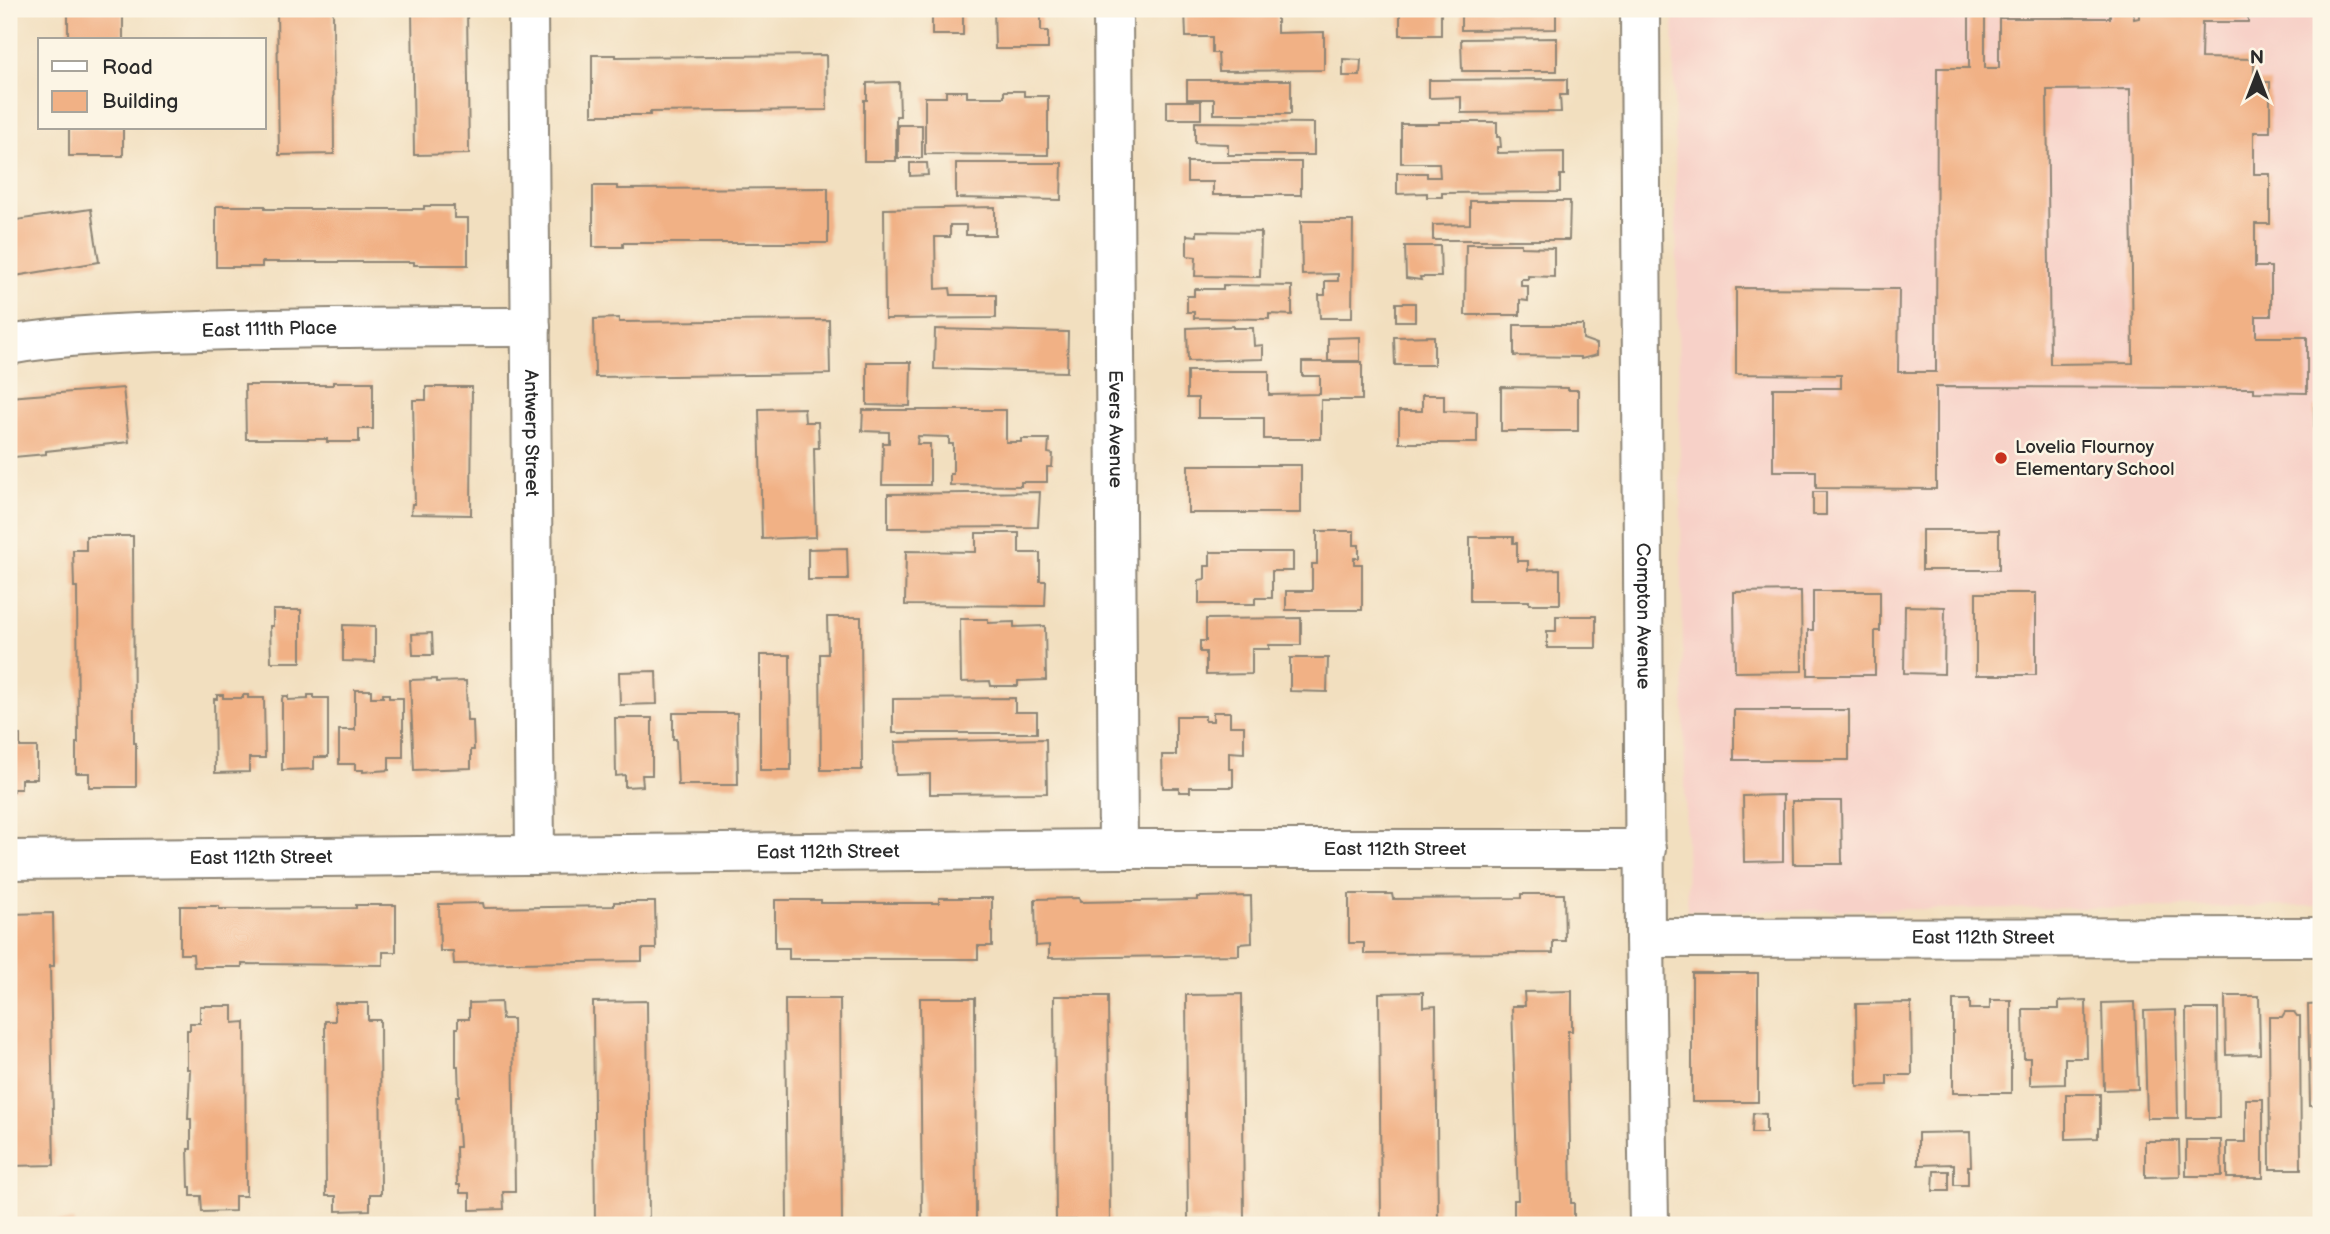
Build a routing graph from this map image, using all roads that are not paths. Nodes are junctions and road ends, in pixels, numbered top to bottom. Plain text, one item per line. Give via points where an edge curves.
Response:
1 (528, 9) edge
2 (1113, 9) edge
3 (1640, 9) edge
4 (531, 327) junction
5 (9, 345) edge
6 (1118, 849) junction
7 (1646, 849) junction
8 (535, 855) junction
9 (9, 860) edge
10 (2321, 937) edge
11 (1645, 938) junction
12 (1649, 1225) edge

1 - 4 street, Antwerp Street
2 - 6 street, Evers Avenue
3 - 7 street, Compton Avenue
4 - 5 street, East 111th Place via 151,332
4 - 8 street, Antwerp Street
6 - 7 street, East 112th Street
6 - 8 street, East 112th Street
7 - 11 street, Compton Avenue
8 - 9 street, East 112th Street
10 - 11 street, East 112th Street
11 - 12 street, Compton Avenue

